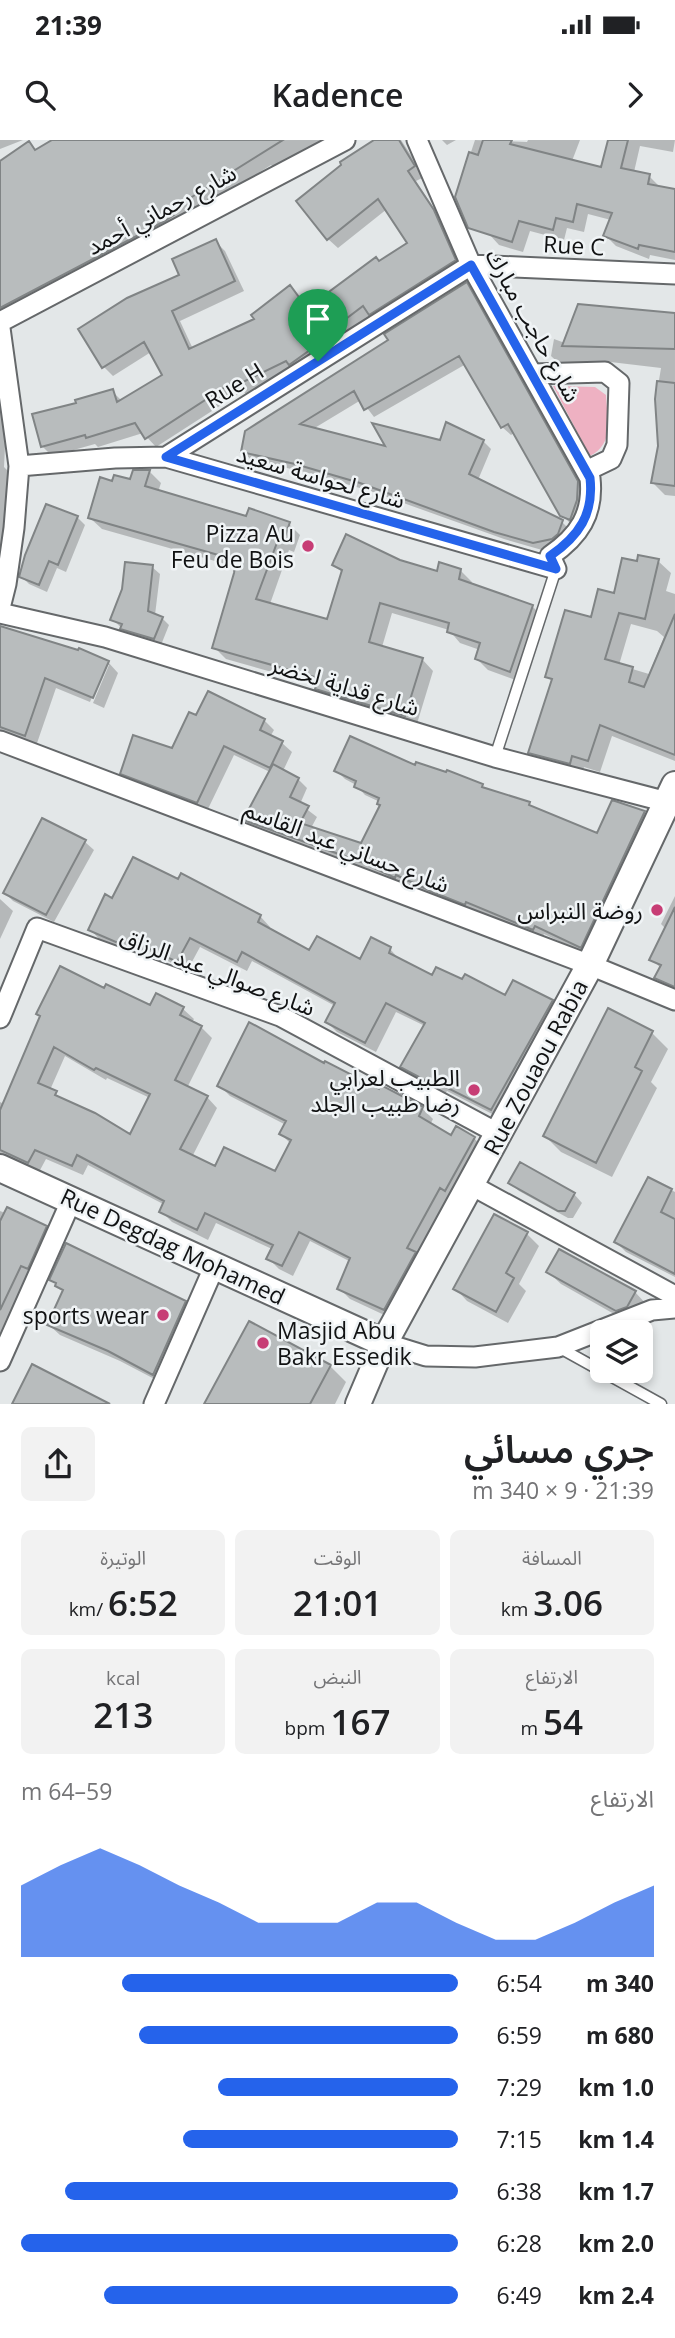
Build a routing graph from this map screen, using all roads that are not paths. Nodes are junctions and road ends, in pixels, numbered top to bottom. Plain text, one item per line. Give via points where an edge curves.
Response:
1 (345, 140) edge
2 (417, 140) edge
3 (471, 265) junction
4 (675, 274) edge
5 (0, 322) edge
6 (0, 328) edge
7 (533, 374) junction
8 (166, 457) junction
9 (19, 466) junction
10 (586, 471) junction
11 (556, 569) junction
12 (0, 610) edge
13 (0, 741) edge
14 (495, 757) junction
15 (673, 797) edge
16 (590, 965) junction
17 (675, 1000) edge
18 (0, 1018) edge
19 (499, 1134) junction
20 (0, 1168) edge
21 (471, 1185) junction
22 (72, 1199) junction
23 (215, 1265) junction
24 (675, 1296) edge
25 (675, 1308) edge
26 (384, 1343) junction
27 (558, 1346) junction
28 (0, 1361) edge
29 (154, 1404) edge
30 (358, 1404) edge
31 (660, 1404) edge

1 - 5 street, شارع رحماني أحمد
2 - 3 street, شارع حاجب مبارك
3 - 4 street, Rue C
3 - 7 street, شارع حاجب مبارك
3 - 8 street, Rue H
6 - 9 street
7 - 10 street, شارع حاجب مبارك
7 - 10 street via 605,372 619,383 617,445 611,459
8 - 9 street, شارع لحواسة سعيد
8 - 11 street, شارع لحواسة سعيد
9 - 12 street
10 - 11 street, شارع حاجب مبارك via 590,507 576,532 550,556
11 - 14 lane
12 - 14 street, شارع قداية لخضر via 105,637
13 - 16 street, شارع حساني عبد القاسم
14 - 15 street, شارع قداية لخضر
15 - 16 main road, Rue Zouaou Rabia
16 - 17 street, شارع حساني عبد القاسم
16 - 19 main road, Rue Zouaou Rabia
18 - 19 street, شارع صوالي عبد الرزاق via 37,928 280,1016
19 - 21 main road, Rue Zouaou Rabia
20 - 22 main road, Rue Degdag Mohamed
21 - 24 street
21 - 26 main road, Rue Zouaou Rabia
22 - 23 main road, Rue Degdag Mohamed
22 - 28 street
23 - 26 main road, Rue Degdag Mohamed
23 - 29 street
25 - 27 street via 652,1310
26 - 27 street via 426,1356 475,1357
26 - 30 street
27 - 31 lane

